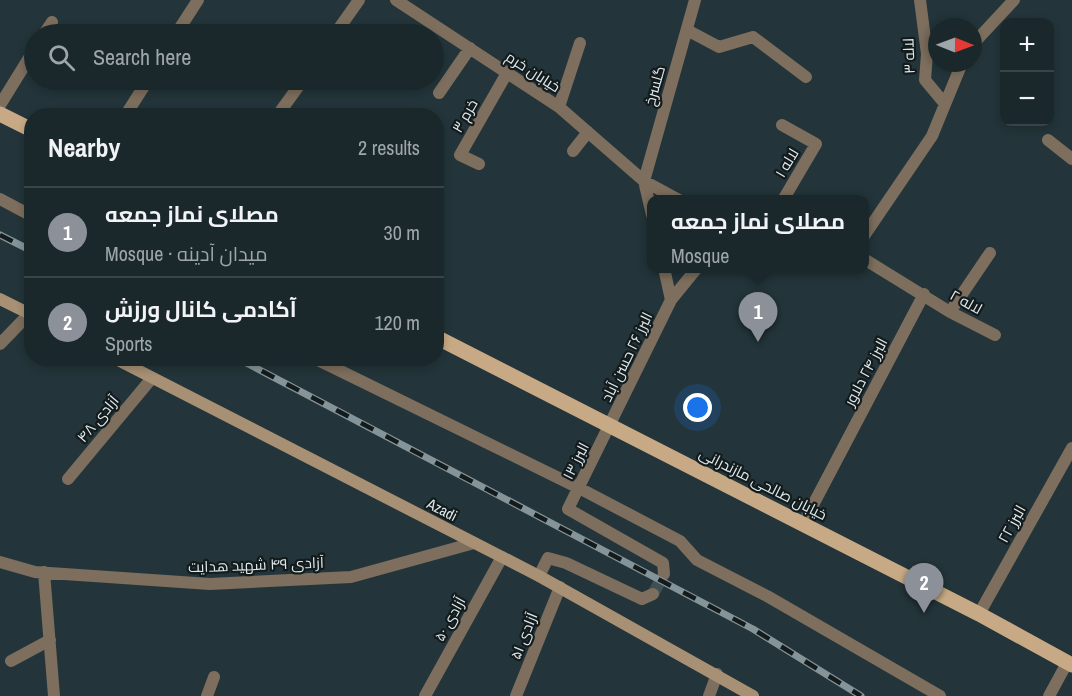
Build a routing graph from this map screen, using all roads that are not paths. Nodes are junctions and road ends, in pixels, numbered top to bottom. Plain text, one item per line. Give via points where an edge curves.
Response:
1 (198, 0) edge
2 (359, 0) edge
3 (396, 0) edge
4 (695, 0) edge
5 (920, 0) edge
6 (1014, 0) edge
7 (182, 24) edge
8 (341, 24) edge
9 (433, 24) edge
10 (687, 30) junction
11 (444, 31) edge
12 (982, 34) edge
13 (580, 43) dead end
14 (470, 48) junction
15 (24, 66) edge
16 (958, 72) edge
17 (507, 73) junction
18 (806, 77) dead end
19 (444, 86) edge
20 (142, 90) edge
21 (296, 90) edge
22 (441, 90) edge
23 (439, 93) dead end
24 (945, 104) junction
25 (0, 105) edge
26 (559, 107) junction
27 (130, 108) edge
28 (283, 108) edge
29 (0, 114) edge
30 (782, 125) dead end
31 (24, 126) edge
32 (588, 132) junction
33 (1048, 140) dead end
34 (573, 151) dead end
35 (1072, 159) edge
36 (479, 164) dead end
37 (644, 181) junction
38 (669, 195) edge
39 (786, 195) edge
40 (647, 196) edge
41 (0, 199) edge
42 (24, 212) edge
43 (869, 229) edge
44 (990, 253) dead end
45 (869, 262) edge
46 (665, 273) edge
47 (694, 273) edge
48 (924, 294) junction
49 (0, 299) edge
50 (671, 300) junction
51 (24, 312) edge
52 (950, 312) junction
53 (24, 321) edge
54 (995, 335) dead end
55 (444, 341) edge
56 (0, 344) edge
57 (129, 366) edge
58 (330, 366) edge
59 (152, 378) junction
60 (610, 426) junction
61 (1072, 448) edge
62 (68, 479) dead end
63 (579, 488) junction
64 (803, 524) junction
65 (474, 543) junction
66 (502, 557) junction
67 (0, 562) edge
68 (44, 572) junction
69 (664, 574) dead end
70 (540, 576) junction
71 (560, 587) junction
72 (653, 594) dead end
73 (979, 614) junction
74 (50, 640) junction
75 (11, 662) dead end
76 (1070, 664) edge
77 (717, 674) junction
78 (214, 677) dead end
79 (54, 696) edge
80 (207, 696) edge
81 (425, 696) edge
82 (516, 696) edge
83 (710, 696) edge
84 (753, 696) edge
85 (940, 696) edge
86 (1049, 696) edge

1 - 7 street
2 - 8 street
3 - 9 street, خیابان خرم
4 - 10 street, گلسرخ
5 - 24 street, لاله ۳ via 927,54 925,80
6 - 12 street
10 - 18 street via 719,47 753,37
10 - 37 street, گلسرخ
11 - 14 street, خیابان خرم
13 - 26 street
14 - 17 street, خیابان خرم
14 - 19 street
15 - 25 street
16 - 24 street
17 - 26 street, خیابان خرم
17 - 36 street, خرم ۳ via 460,155
20 - 27 street
21 - 28 street
22 - 23 street
24 - 43 street via 932,136
26 - 32 street, خیابان خرم
29 - 31 main road
30 - 39 street, لاله ۱ via 816,144
32 - 34 street
32 - 37 street, خیابان خرم
33 - 35 street
37 - 38 street, خیابان خرم
37 - 40 street
41 - 42 street
44 - 52 street
45 - 48 street
46 - 50 street
47 - 50 street, البرز ۲۶ حسن آباد
48 - 52 street, لاله ۲
48 - 64 street, البرز ۲۴ دلاور
49 - 51 main road
50 - 60 street, البرز ۲۶ حسن آباد
52 - 54 street, لاله ۲
53 - 56 street
55 - 60 main road, خیابان صالحی مازندرانی
57 - 59 main road, Azadi
58 - 63 street
59 - 62 street, آزادی ۴۸
59 - 65 main road, Azadi
60 - 63 street, البرز ۱۳
60 - 64 main road, خیابان صالحی مازندرانی
61 - 73 street, البرز ۲۲
63 - 69 street, البرز ۱۳ via 568,509 663,563
63 - 85 street via 680,541 697,560
64 - 73 main road, خیابان صالحی مازندرانی
65 - 66 main road, Azadi
65 - 68 street, آزادی ۴۹ شهید هدایت via 351,577 210,584
66 - 70 main road, Azadi
66 - 81 street, آزادی ۵۰
67 - 68 street, آزادی ۴۹ شهید هدایت
68 - 74 street
70 - 71 main road, Azadi
70 - 72 street via 548,558 642,599
71 - 77 main road, Azadi
71 - 82 street, آزادی ۵۱
73 - 76 main road, خیابان صالحی مازندرانی
74 - 75 street
74 - 79 street
76 - 86 street
77 - 83 street
77 - 84 main road, Azadi
78 - 80 street

